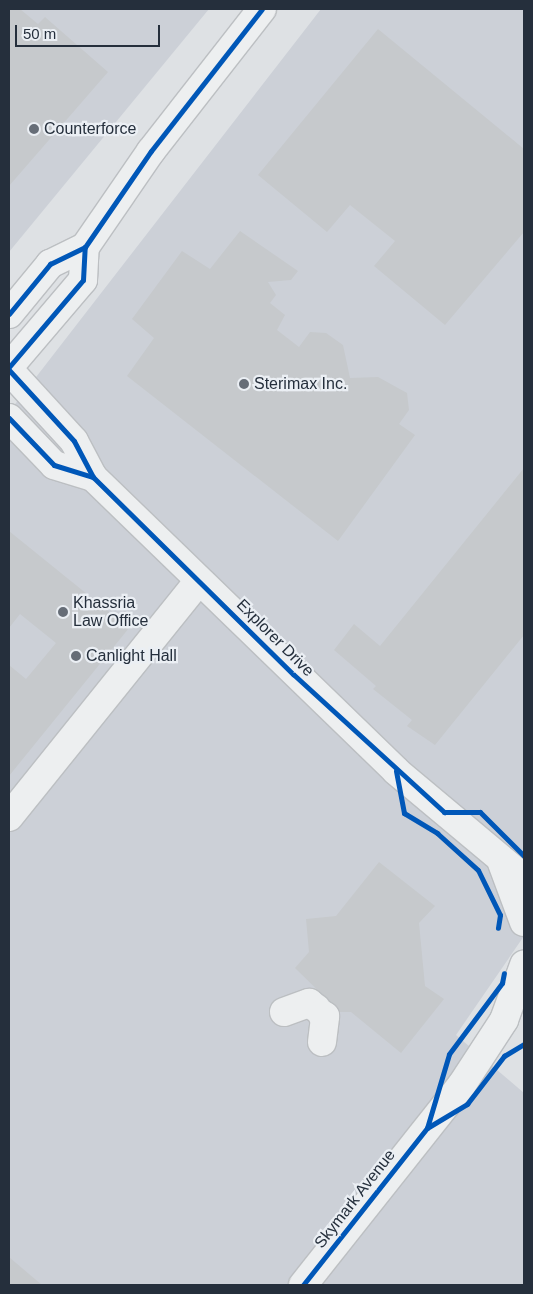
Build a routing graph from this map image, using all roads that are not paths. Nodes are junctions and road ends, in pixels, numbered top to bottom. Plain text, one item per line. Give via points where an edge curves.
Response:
1 (262, 9) edge
2 (85, 247) junction
3 (9, 314) edge
4 (9, 369) edge
5 (9, 418) edge
6 (94, 477) junction
7 (199, 581) junction
8 (9, 816) edge
9 (502, 863) junction
10 (524, 878) edge
11 (524, 922) edge
12 (524, 965) edge
13 (284, 1012) dead end
14 (514, 1013) edge
15 (322, 1042) dead end
16 (303, 1285) edge

1 - 2 street via 151,151
2 - 3 street via 50,264
2 - 4 street via 83,280
4 - 6 street, Explorer Drive via 74,441
5 - 6 street, Explorer Drive via 54,465
6 - 7 street, Explorer Drive
7 - 8 street
7 - 9 street, Explorer Drive via 396,771
9 - 10 street, Explorer Drive
9 - 11 street, Explorer Drive
12 - 14 street, Skymark Avenue
13 - 15 street via 309,1002 325,1016
14 - 16 street, Skymark Avenue via 461,1086

